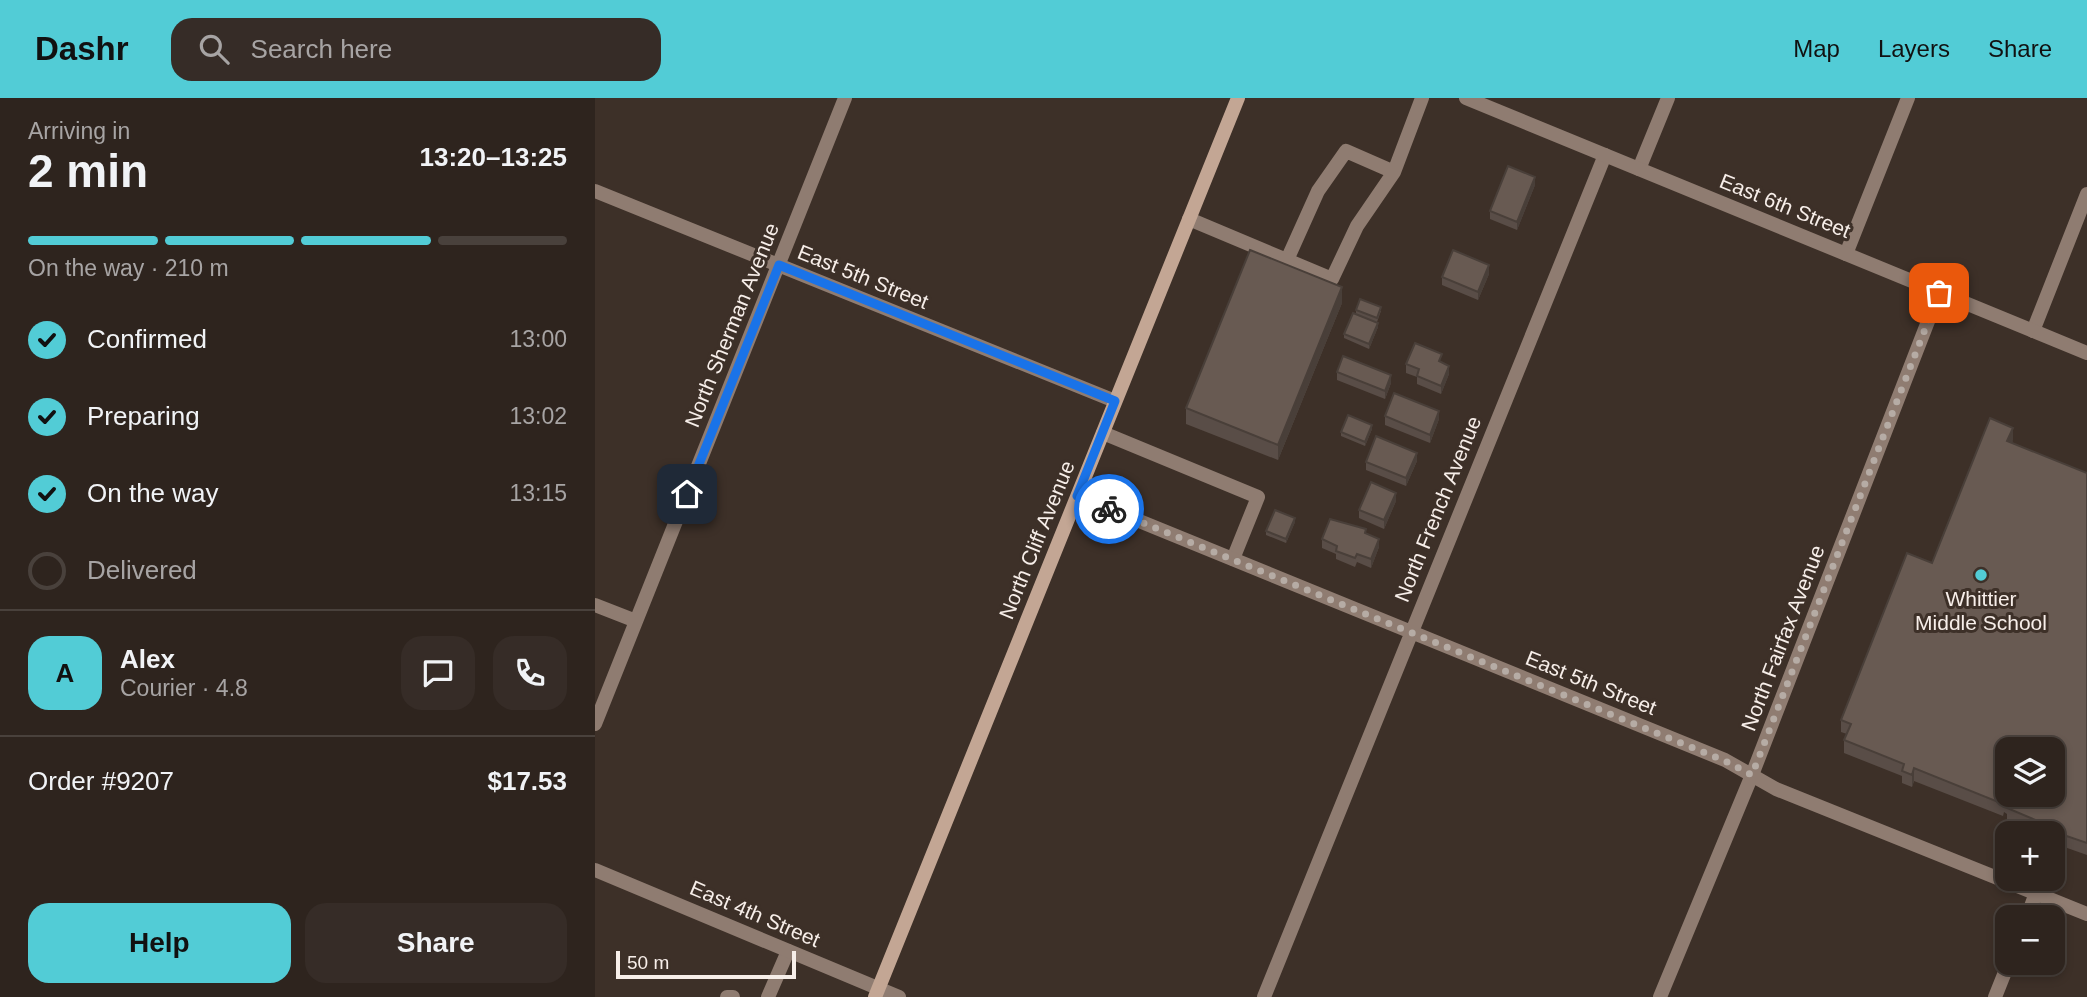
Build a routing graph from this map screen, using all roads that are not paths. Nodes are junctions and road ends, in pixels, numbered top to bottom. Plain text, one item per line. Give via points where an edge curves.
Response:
1 (845, 98) edge
2 (1238, 98) edge
3 (1422, 98) edge
4 (1467, 98) edge
5 (1668, 98) edge
6 (1908, 98) edge
7 (1605, 155) junction
8 (1639, 169) junction
9 (1394, 172) junction
10 (595, 191) edge
11 (2087, 194) edge
12 (1189, 219) junction
13 (1846, 254) junction
14 (1287, 260) junction
15 (779, 265) junction
16 (1939, 293) junction
17 (2033, 331) junction
18 (2087, 353) edge
19 (1115, 401) junction
20 (1103, 433) junction
21 (1077, 496) junction
22 (1233, 559) junction
23 (595, 605) edge
24 (636, 621) junction
25 (1410, 632) junction
26 (595, 724) edge
27 (1752, 775) junction
28 (595, 870) edge
29 (2036, 893) junction
30 (2032, 905) edge
31 (2087, 914) edge
32 (788, 951) junction
33 (2004, 975) edge
34 (877, 993) edge
35 (727, 997) edge
36 (733, 997) edge
37 (768, 997) edge
38 (899, 997) edge
39 (1264, 997) edge
40 (1660, 997) edge
41 (1995, 997) edge

1 - 15 street, North Sherman Avenue
2 - 12 main road, North Cliff Avenue
3 - 9 street
4 - 7 street, East 6th Street
5 - 8 street
6 - 13 street
7 - 8 street, East 6th Street
7 - 25 street, North French Avenue
8 - 13 street, East 6th Street
9 - 14 street via 1357,226 1332,279
9 - 14 street via 1346,151 1318,191
10 - 15 street, East 5th Street
11 - 17 street
12 - 14 street
12 - 19 main road, North Cliff Avenue
13 - 16 street, East 6th Street
15 - 19 street, East 5th Street
15 - 24 street, North Sherman Avenue
16 - 17 street, East 6th Street
16 - 27 street, North Fairfax Avenue
17 - 18 street, East 6th Street
19 - 20 main road, North Cliff Avenue
20 - 21 main road, North Cliff Avenue
20 - 22 street via 1258,497
21 - 22 street, East 5th Street
21 - 34 main road, North Cliff Avenue
22 - 25 street, East 5th Street
23 - 24 street
24 - 26 street, North Sherman Avenue
25 - 27 street, East 5th Street
25 - 39 street, North French Avenue
27 - 29 street, East 5th Street via 1776,789
27 - 40 street, North Fairfax Avenue
28 - 32 street, East 4th Street
29 - 30 street
29 - 31 street, East 5th Street
32 - 34 street, East 4th Street
32 - 37 street
33 - 41 street
34 - 38 street, East 4th Street
35 - 36 street

